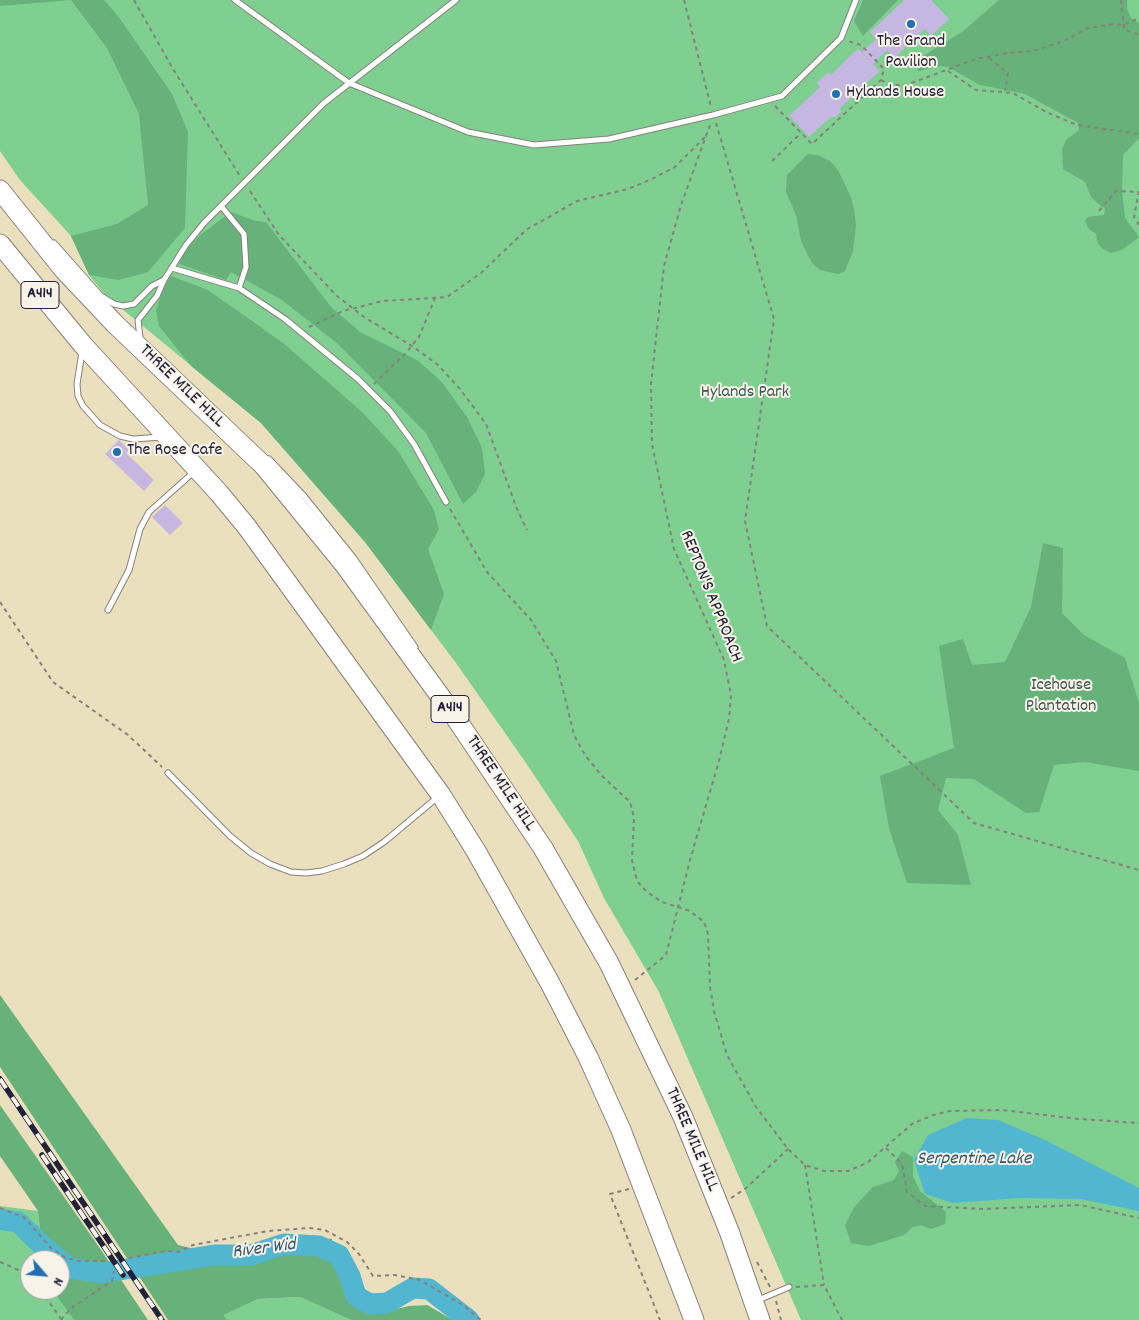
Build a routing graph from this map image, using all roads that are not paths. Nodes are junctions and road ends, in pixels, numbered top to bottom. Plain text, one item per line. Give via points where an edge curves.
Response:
1 (235, 0) edge
2 (456, 0) edge
3 (856, 0) edge
4 (349, 83) junction
5 (0, 184) edge
6 (6, 193) edge
7 (222, 206) junction
8 (49, 236) dead end
9 (0, 244) edge
10 (172, 268) junction
11 (164, 280) junction
12 (239, 288) junction
13 (83, 345) junction
14 (146, 352) junction
15 (195, 403) junction
16 (167, 436) junction
17 (255, 448) dead end
18 (262, 453) dead end
19 (197, 469) junction
20 (446, 502) road end
21 (108, 610) dead end
22 (421, 656) dead end
23 (426, 665) dead end
24 (451, 710) junction
25 (168, 772) road end
26 (441, 794) junction
27 (789, 1287) road end
28 (754, 1302) junction
29 (694, 1320) edge
30 (760, 1320) edge

1 - 4 lane
2 - 4 lane
3 - 4 lane via 841,38 782,96 609,139 534,145 468,132
4 - 7 lane via 317,110
5 - 6 lane
6 - 14 highway, THREE MILE HILL / A414 via 64,270
7 - 10 lane via 186,245
7 - 12 lane via 244,234 246,267
8 - 11 lane via 108,302 123,306 134,304 152,286
9 - 13 highway, A414
10 - 11 lane
10 - 12 lane
11 - 14 lane via 157,296 138,320 139,335
12 - 20 lane via 302,332 390,411 414,444
13 - 16 highway, A414
13 - 16 lane via 78,396 100,425 120,436 134,439
14 - 15 highway, THREE MILE HILL / A414
15 - 17 lane
15 - 24 highway, THREE MILE HILL / A414 via 264,466 344,564
16 - 19 highway, A414
18 - 22 lane via 304,496 343,544
19 - 21 lane via 149,512 140,529 129,570
19 - 26 highway, A414 via 272,559
23 - 24 lane
24 - 28 highway, THREE MILE HILL / A414 via 543,848 613,971 686,1125
25 - 26 lane via 230,836 251,853 284,870 306,873 363,856
26 - 29 highway, A414 via 567,1016 611,1106
27 - 28 lane
28 - 30 highway, THREE MILE HILL / A414

